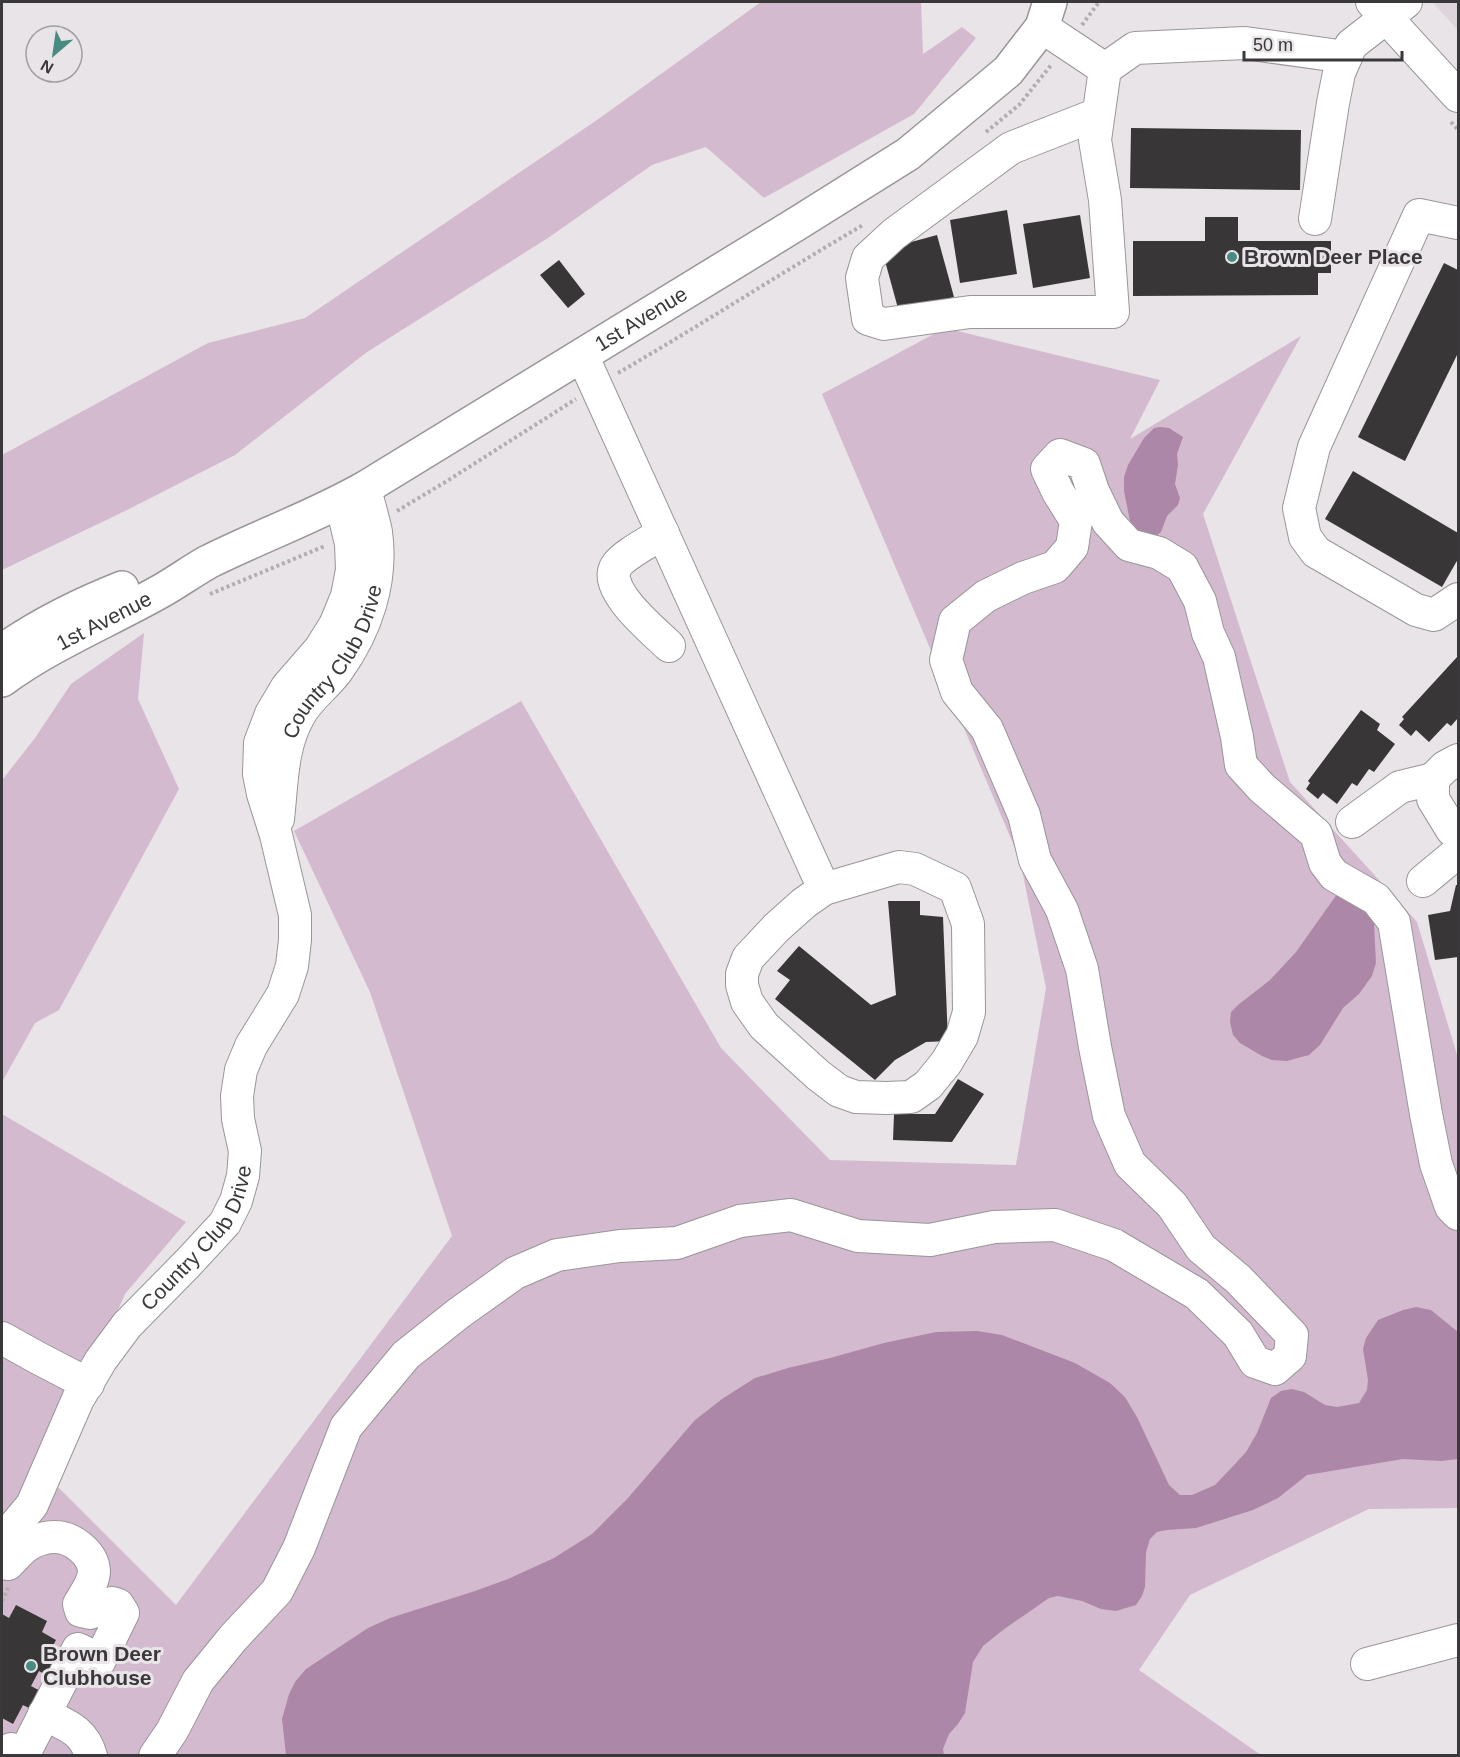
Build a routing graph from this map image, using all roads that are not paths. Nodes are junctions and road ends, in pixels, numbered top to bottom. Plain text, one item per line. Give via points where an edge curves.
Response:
1 (1075, 2) edge
2 (1388, 7) edge
3 (1046, 14) edge
4 (1346, 57) junction
5 (1105, 69) junction
6 (1458, 96) edge
7 (1098, 114) junction
8 (1315, 219) dead end
9 (1458, 223) edge
10 (582, 355) junction
11 (353, 494) junction
12 (663, 533) junction
13 (207, 563) junction
14 (1458, 598) edge
15 (669, 646) dead end
16 (2, 651) edge
17 (2, 680) edge
18 (1458, 760) edge
19 (1433, 779) junction
20 (1352, 822) dead end
21 (1458, 834) edge
22 (1458, 852) edge
23 (1423, 881) dead end
24 (824, 889) junction
25 (1458, 1214) edge
26 (2, 1338) edge
27 (88, 1384) junction
28 (5, 1551) edge
29 (1458, 1640) edge
30 (1367, 1664) dead end
31 (44, 1714) junction
32 (5, 1755) edge
33 (91, 1755) edge
34 (155, 1755) edge

1 - 3 main road, 1st Avenue via 1061,16
2 - 4 street via 1351,45
2 - 6 street
3 - 5 street
3 - 10 main road, 1st Avenue via 1008,71 909,153
4 - 5 street via 1245,43 1135,48
4 - 8 street via 1333,103
5 - 7 street
7 - 7 street via 1011,148 894,234 868,258 862,278 868,319 884,324 970,312 1113,312 1105,200 1095,140
9 - 14 street via 1419,215 1314,447 1299,508 1305,537 1316,552 1416,610 1434,615
10 - 11 main road, 1st Avenue
10 - 12 street
11 - 13 main road, 1st Avenue
11 - 27 street, Country Club Drive via 376,532 374,593 348,656 299,715 285,752 276,835 294,915 295,940 283,994 241,1070 238,1119 245,1151 236,1201 209,1242 126,1325
12 - 15 street via 617,564 613,573 621,597
12 - 24 street
13 - 16 main road, 1st Avenue via 97,598 49,621
13 - 17 main road, 1st Avenue via 21,665
18 - 19 street
19 - 20 street via 1400,787
19 - 21 street via 1434,799
22 - 23 street
24 - 24 street via 899,867 915,869 955,888 968,924 969,1012 962,1036 946,1063 928,1085 911,1097 856,1097 839,1090 764,1026 747,1002 742,974 748,958 776,928
25 - 34 street via 1451,1207 1436,1164 1394,922 1376,899 1334,875 1325,863 1316,834 1241,765 1219,657 1200,601 1182,567 1159,553 1129,545 1108,522 1084,464 1060,455 1047,469 1076,521 1072,547 1055,567 986,596 955,621 946,660 957,692 987,729 1024,814 1035,860 1062,910 1082,969 1109,1116 1130,1164 1172,1205 1201,1248 1238,1279 1292,1335 1290,1356 1275,1369 1255,1362 1238,1334 1197,1294 1114,1245 1055,1226 994,1227 930,1240 858,1236 790,1215 740,1221 677,1243 558,1255 515,1273 406,1355 345,1427 299,1548 277,1591 198,1681
26 - 27 street
27 - 28 street, Country Club Drive via 32,1505 12,1529
28 - 31 street via 56,1537 70,1541 86,1551 93,1563 90,1585 79,1604 81,1611 90,1613 112,1602 123,1613 100,1660 78,1649
29 - 30 street
31 - 32 street via 24,1754 11,1749
31 - 33 street via 76,1730

